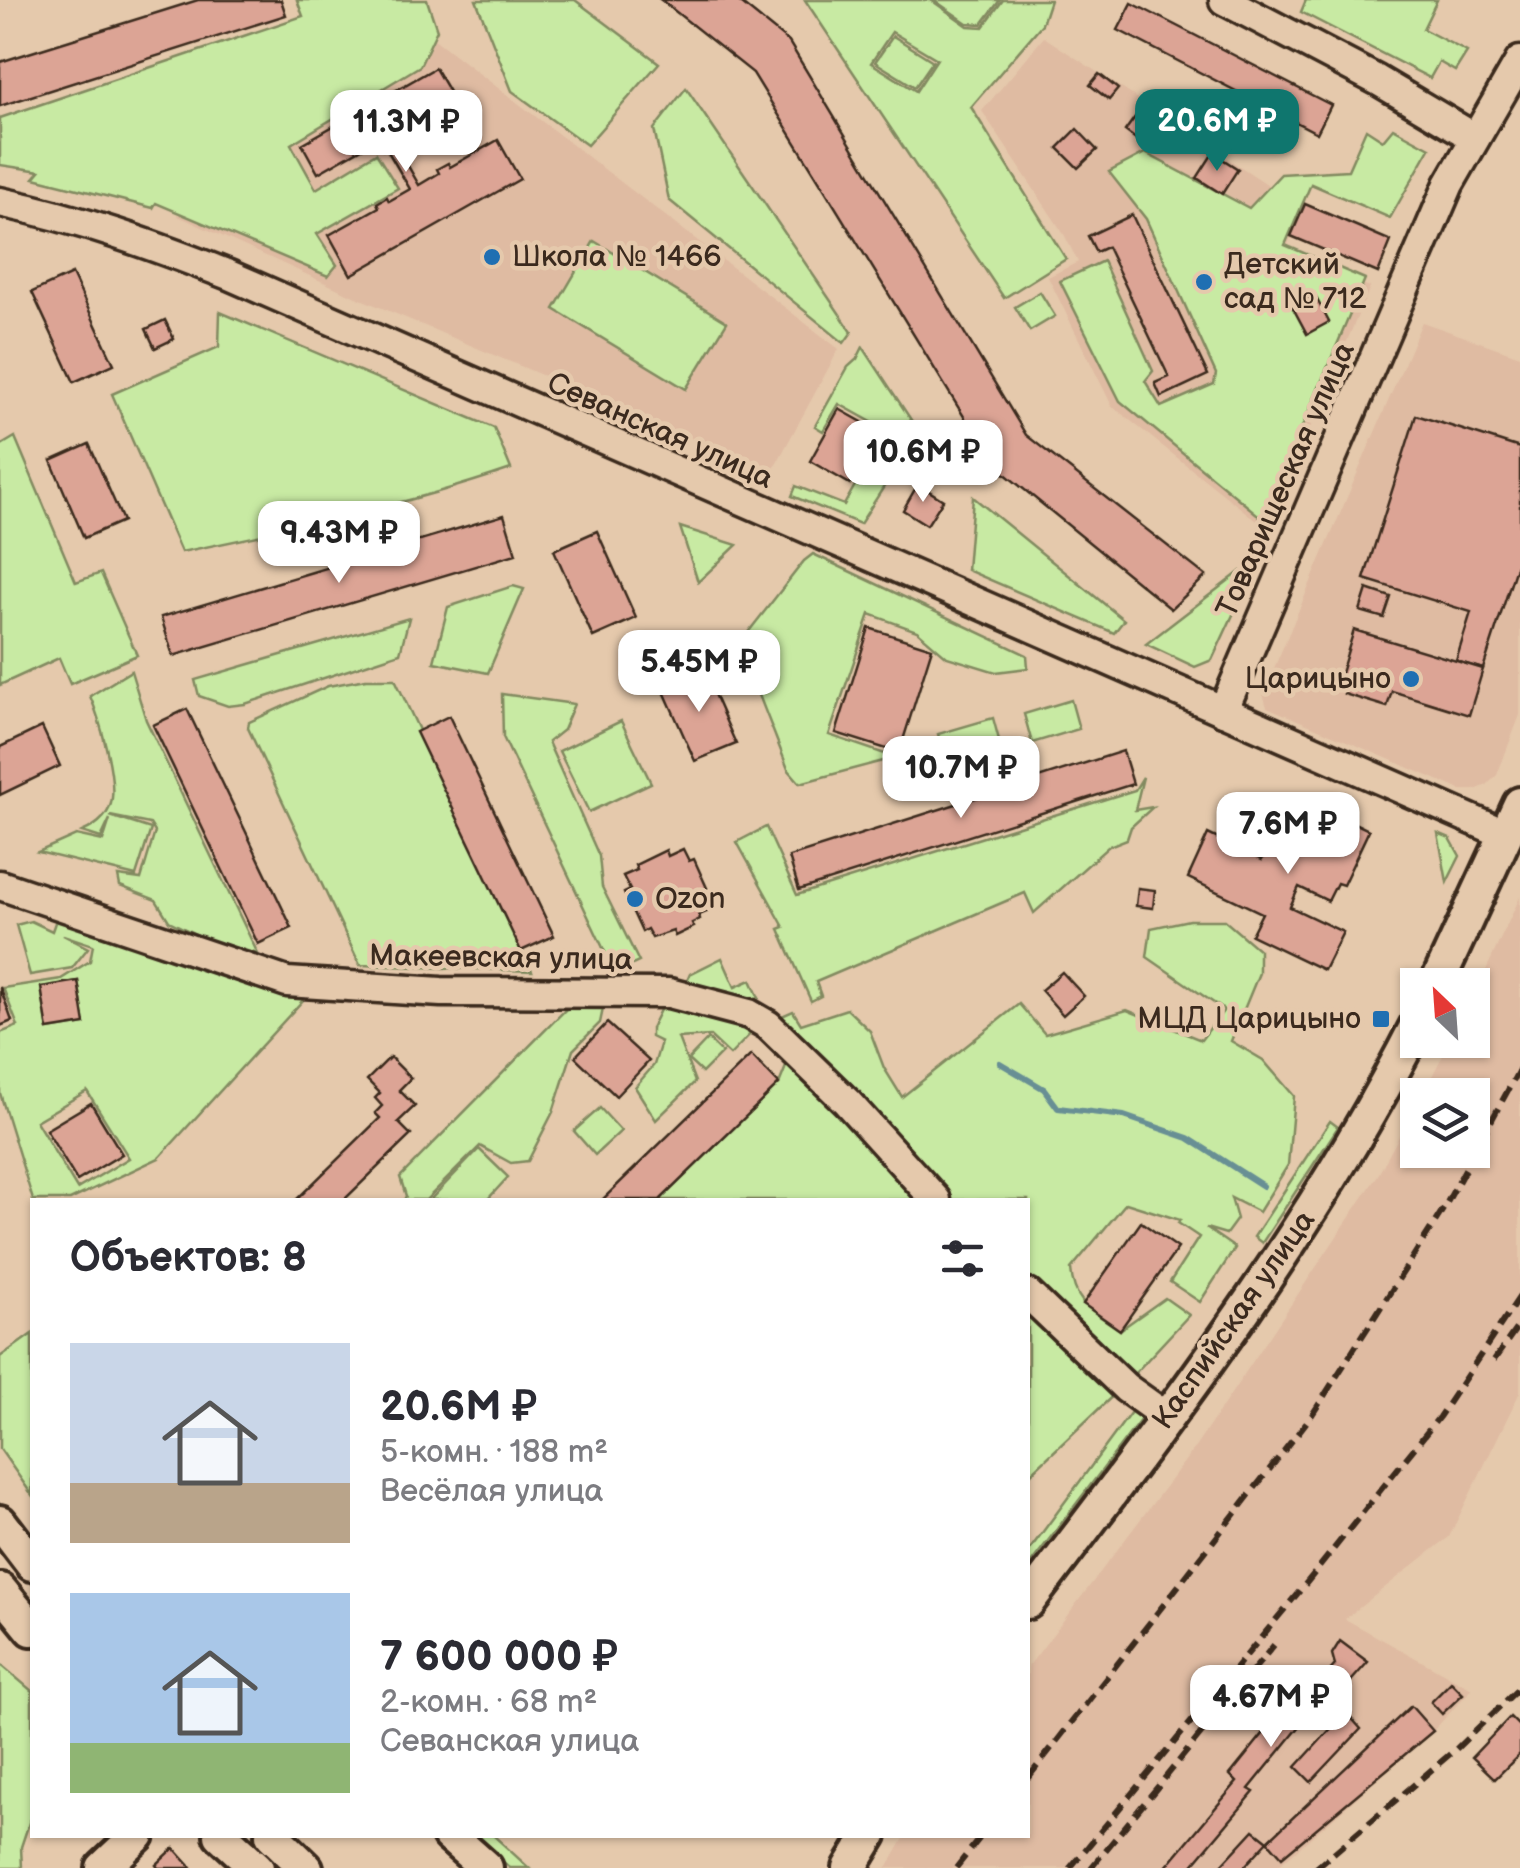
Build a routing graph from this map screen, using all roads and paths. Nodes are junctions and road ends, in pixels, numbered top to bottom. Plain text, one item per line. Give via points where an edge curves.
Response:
1 (1224, 0) edge
2 (1520, 62) edge
3 (1481, 127) junction
4 (0, 202) edge
5 (1223, 711) junction
6 (1520, 804) edge
7 (1508, 836) junction
8 (0, 885) edge
9 (1444, 968) edge
10 (1400, 1056) edge
11 (934, 1198) edge
12 (1030, 1296) edge
13 (1168, 1418) junction
14 (0, 1522) edge
15 (30, 1561) edge
16 (0, 1590) edge
17 (1030, 1599) edge
18 (30, 1627) edge
19 (98, 1838) edge
20 (135, 1838) edge
21 (222, 1838) edge
22 (275, 1838) edge
23 (453, 1838) edge
24 (868, 1838) edge
25 (94, 1868) edge
26 (103, 1868) edge
27 (257, 1868) edge
28 (306, 1868) edge
29 (486, 1868) edge
30 (850, 1868) edge

1 - 3 street
2 - 3 street, Товарищеская улица
3 - 5 street, Товарищеская улица via 1434,218
4 - 5 street, Севанская улица via 70,217 229,275
5 - 7 street, Севанская улица
6 - 7 main road
7 - 9 main road
8 - 11 street, Макеевская улица via 287,982 441,992 669,993 749,1014 834,1090
10 - 13 main road, Каспийская улица via 1305,1219
12 - 13 street via 1126,1388
13 - 17 main road, Каспийская улица
14 - 15 main road
16 - 18 main road
19 - 25 main road
20 - 26 main road
21 - 27 main road
22 - 28 main road
23 - 29 main road
24 - 30 main road

